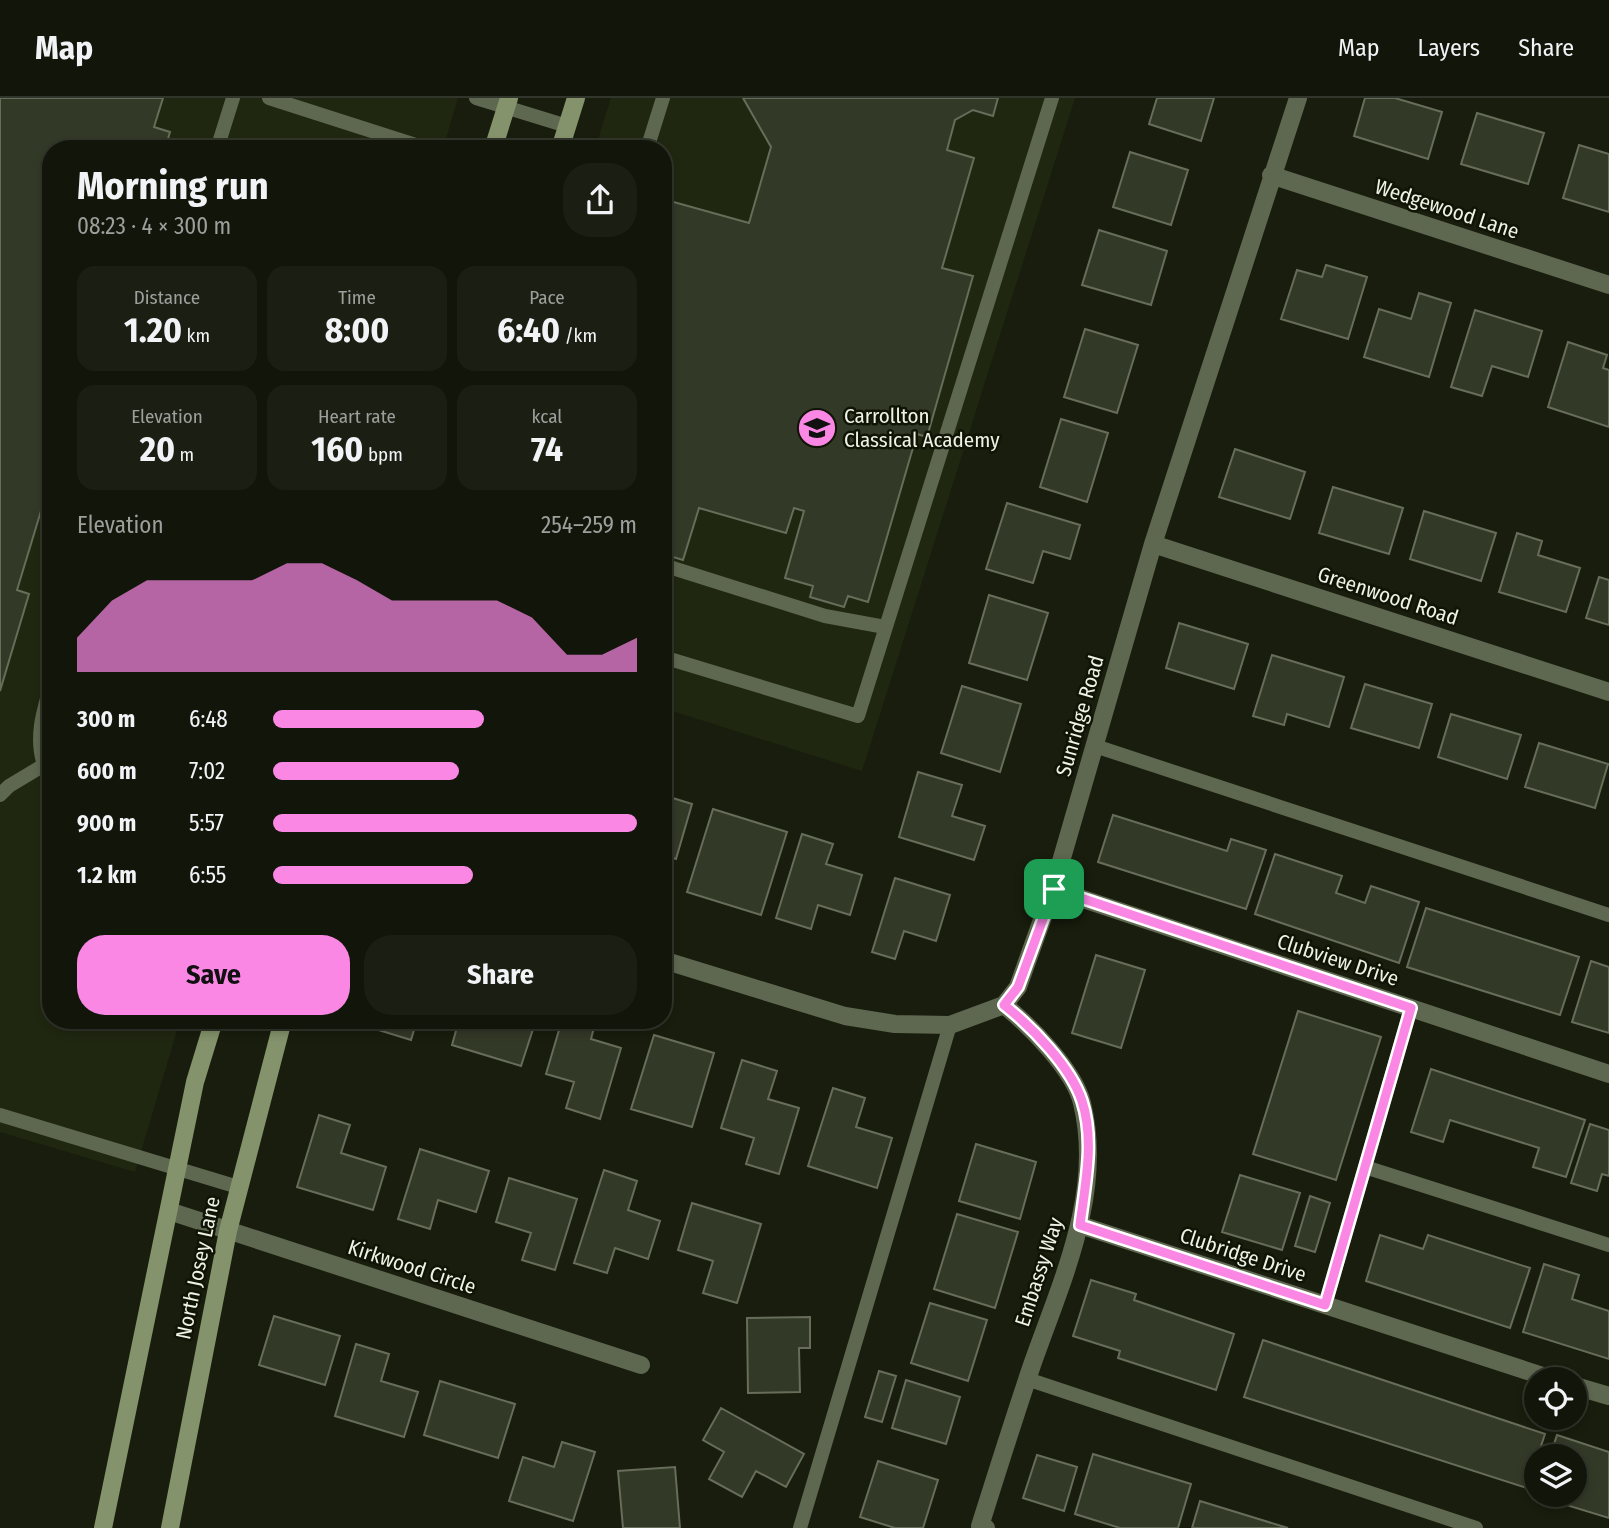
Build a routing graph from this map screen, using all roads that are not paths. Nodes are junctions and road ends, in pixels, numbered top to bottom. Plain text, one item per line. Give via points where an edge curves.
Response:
1 (233, 98) edge
2 (269, 98) edge
3 (476, 98) edge
4 (576, 98) edge
5 (663, 98) edge
6 (1052, 98) edge
7 (1298, 98) edge
8 (507, 103) edge
9 (567, 126) junction
10 (220, 140) edge
11 (400, 140) edge
12 (496, 140) edge
13 (563, 140) edge
14 (651, 140) edge
15 (1271, 175) junction
16 (1609, 285) edge
17 (1153, 544) junction
18 (672, 568) edge
19 (885, 627) junction
20 (672, 660) edge
21 (1609, 692) edge
22 (42, 714) edge
23 (1094, 746) junction
24 (42, 756) edge
25 (42, 770) edge
26 (0, 795) edge
27 (1054, 889) junction
28 (1609, 915) edge
29 (672, 963) edge
30 (1004, 1005) junction
31 (1411, 1008) junction
32 (950, 1025) junction
33 (211, 1029) edge
34 (281, 1029) edge
35 (1609, 1074) edge
36 (0, 1115) edge
37 (1365, 1167) junction
38 (178, 1169) junction
39 (238, 1187) junction
40 (169, 1211) junction
41 (1080, 1225) junction
42 (228, 1231) junction
43 (1609, 1245) edge
44 (1325, 1305) junction
45 (641, 1365) dead end
46 (1524, 1370) edge
47 (1027, 1379) junction
48 (1587, 1390) edge
49 (1609, 1396) edge
50 (103, 1528) edge
51 (170, 1528) edge
52 (800, 1528) edge
53 (986, 1528) edge
54 (1476, 1528) edge

1 - 10 lane
2 - 11 lane
3 - 8 lane
4 - 9 main road
5 - 14 lane
6 - 19 lane
7 - 15 street, Sunridge Road
8 - 9 lane
8 - 12 main road
9 - 13 main road
15 - 16 street, Wedgewood Lane
15 - 17 street, Sunridge Road
17 - 21 street, Greenwood Road
17 - 23 street, Sunridge Road
18 - 19 lane via 825,616
19 - 20 lane via 858,716
22 - 24 lane via 38,748
23 - 27 street, Sunridge Road
23 - 28 lane
25 - 26 lane
27 - 30 street, Sunridge Road via 1018,987
27 - 31 street, Clubview Drive
29 - 32 street via 845,1016 895,1024
30 - 32 street
30 - 41 street, Embassy Way via 1058,1061 1082,1100 1088,1166
31 - 35 street, Clubview Drive
31 - 37 lane
32 - 52 lane
33 - 38 main road, North Josey Lane via 195,1082
34 - 39 main road, North Josey Lane
36 - 38 lane
37 - 43 lane
37 - 44 lane
38 - 39 lane
38 - 40 main road, North Josey Lane
39 - 42 main road, North Josey Lane
40 - 42 street, Kirkwood Circle
40 - 50 main road, North Josey Lane
41 - 44 street, Clubridge Drive
41 - 47 street, Embassy Way
42 - 45 street, Kirkwood Circle
42 - 51 main road, North Josey Lane
44 - 46 street, Clubridge Drive
47 - 53 street, Embassy Way via 980,1526
47 - 54 lane
48 - 49 street

